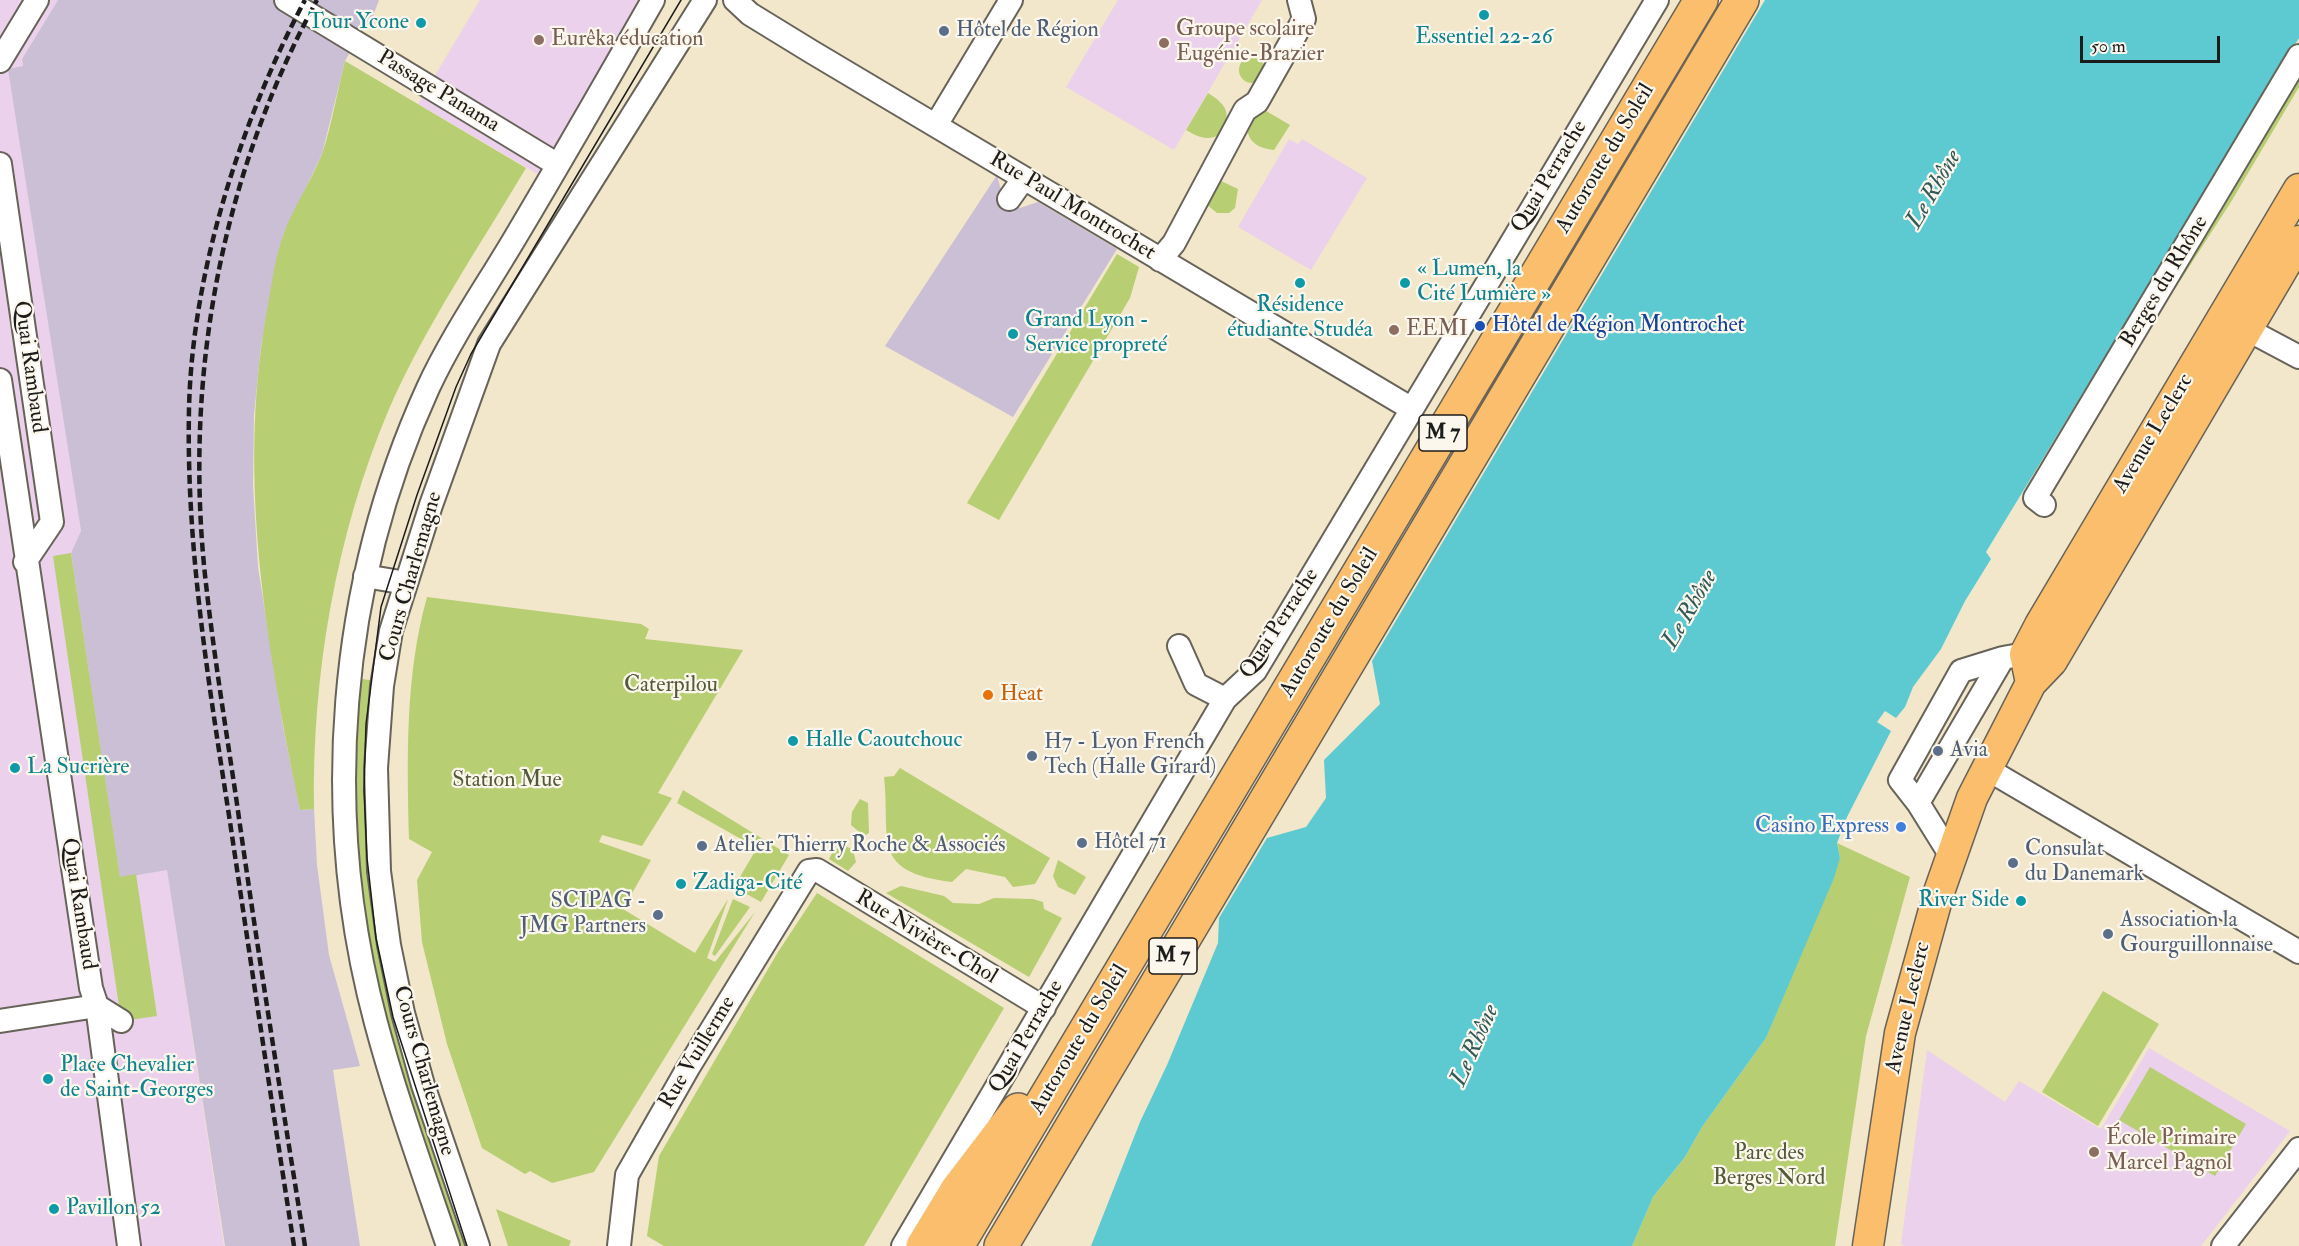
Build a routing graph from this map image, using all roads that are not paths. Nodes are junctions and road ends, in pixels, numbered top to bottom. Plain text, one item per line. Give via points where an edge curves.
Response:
1 (37, 0) edge
2 (286, 0) edge
3 (653, 0) edge
4 (705, 0) edge
5 (735, 0) edge
6 (1011, 0) edge
7 (1299, 0) edge
8 (1657, 0) edge
9 (1701, 0) edge
10 (1742, 0) edge
11 (2299, 56) edge
12 (0, 61) edge
13 (936, 125) junction
14 (0, 164) edge
15 (558, 165) junction
16 (1024, 178) junction
17 (2299, 189) edge
18 (1009, 199) dead end
19 (2299, 241) edge
20 (1160, 260) junction
21 (2235, 323) junction
22 (2299, 357) edge
23 (0, 380) edge
24 (2200, 384) junction
25 (1412, 409) junction
26 (2044, 505) dead end
27 (25, 562) junction
28 (365, 576) junction
29 (406, 583) junction
30 (1179, 646) dead end
31 (2014, 656) junction
32 (2031, 683) junction
33 (1225, 699) junction
34 (1986, 770) junction
35 (1951, 856) junction
36 (809, 871) joint
37 (2299, 952) edge
38 (1107, 994) junction
39 (97, 1006) junction
40 (1044, 1008) junction
41 (0, 1021) edge
42 (122, 1021) dead end
43 (2299, 1149) edge
44 (1055, 1154) junction
45 (129, 1246) edge
46 (448, 1246) edge
47 (478, 1246) edge
48 (620, 1246) edge
49 (903, 1246) edge
50 (923, 1246) edge
51 (957, 1246) edge
52 (1001, 1246) edge
53 (1024, 1246) edge
54 (1868, 1246) edge
55 (2223, 1246) edge

1 - 12 street
2 - 15 street, Passage Panama
3 - 15 street, Cours Charlemagne
4 - 29 street, Cours Charlemagne via 489,344
5 - 13 street, Rue Paul Montrochet via 750,14
6 - 13 street
7 - 20 street via 1304,18 1257,102 1245,110 1174,243
8 - 25 street, Quai Perrache
9 - 38 highway, Autoroute du Soleil / M 7
10 - 44 highway, Autoroute du Soleil / M 7
11 - 26 street, Berges du Rhône via 2035,498
13 - 16 street, Rue Paul Montrochet
14 - 27 street, Quai Rambaud via 52,522
15 - 28 street, Cours Charlemagne via 428,389 390,487
16 - 18 street
16 - 20 street, Rue Paul Montrochet
17 - 21 main road, Avenue Leclerc
19 - 21 main road, Avenue Leclerc
20 - 25 street, Rue Paul Montrochet
21 - 22 street
21 - 24 main road, Avenue Leclerc
23 - 27 street, Quai Rambaud
24 - 31 main road, Avenue Leclerc
24 - 32 main road, Avenue Leclerc via 2052,661
25 - 33 street, Quai Perrache via 1255,671
27 - 39 street, Quai Rambaud
28 - 29 street
28 - 46 street, Cours Charlemagne via 346,718 344,822 348,871 375,1021
29 - 47 street, Cours Charlemagne via 391,631 382,686 376,768 379,871 402,1013
30 - 33 street via 1196,684
31 - 32 main road
31 - 35 street via 1961,671 1900,780
32 - 34 main road, Avenue Leclerc
33 - 40 street, Quai Perrache
34 - 35 main road, Avenue Leclerc
34 - 37 street
35 - 54 main road, Avenue Leclerc via 1900,1033
36 - 40 street, Rue Nivière-Chol via 817,870
36 - 48 street, Rue Vuillerme via 627,1175
38 - 50 highway via 957,1190
38 - 51 highway, Autoroute du Soleil / M 7
39 - 41 street
39 - 42 street
39 - 45 street, Quai Rambaud
40 - 49 street, Quai Perrache
43 - 55 street
44 - 52 highway, Autoroute du Soleil / M 7
44 - 53 highway

